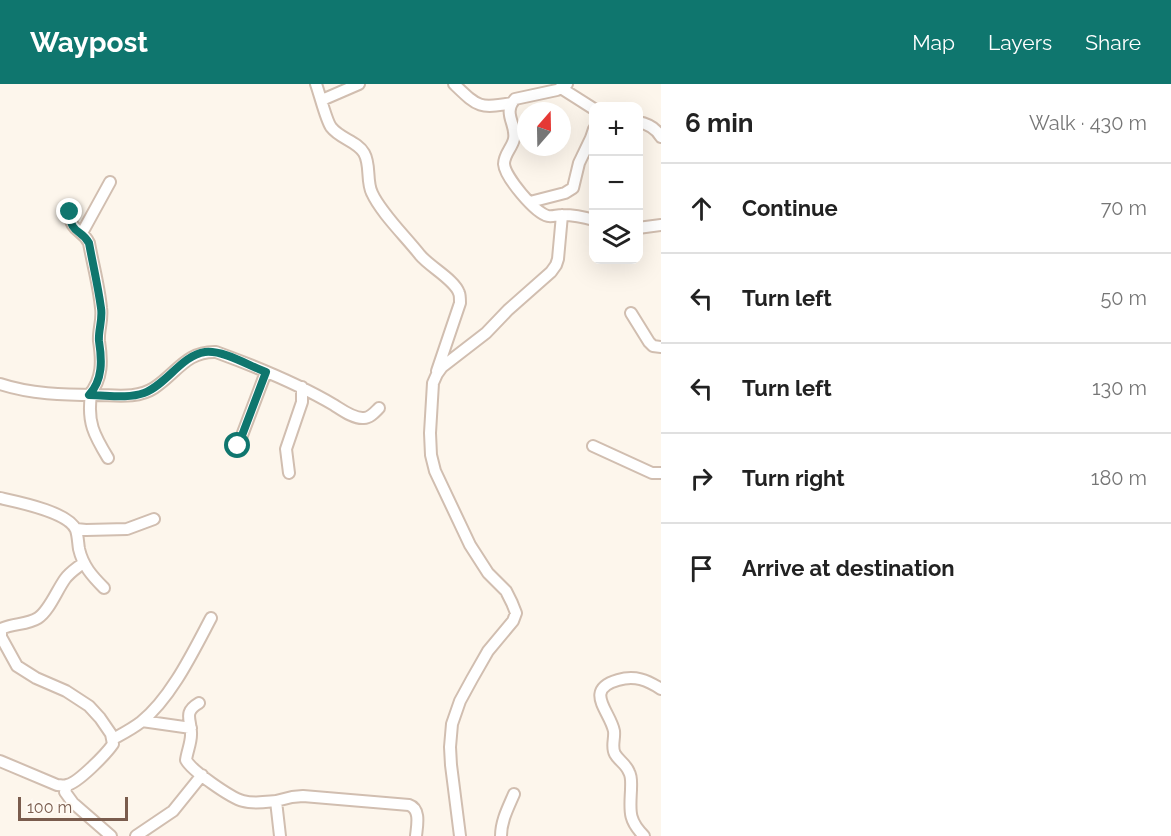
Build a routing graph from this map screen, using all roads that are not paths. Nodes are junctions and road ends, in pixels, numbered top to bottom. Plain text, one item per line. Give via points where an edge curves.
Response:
1 (316, 84) edge
2 (359, 84) edge
3 (454, 84) edge
4 (564, 86) edge
5 (322, 100) junction
6 (512, 103) junction
7 (589, 105) edge
8 (643, 123) edge
9 (661, 137) edge
10 (589, 142) edge
11 (110, 182) dead end
12 (530, 202) junction
13 (70, 212) dead end
14 (562, 215) junction
15 (589, 219) edge
16 (661, 225) edge
17 (643, 227) edge
18 (82, 233) junction
19 (631, 314) dead end
20 (661, 347) edge
21 (266, 372) junction
22 (436, 374) junction
23 (0, 384) edge
24 (302, 387) junction
25 (90, 395) junction
26 (379, 408) dead end
27 (238, 446) dead end
28 (593, 446) dead end
29 (108, 458) dead end
30 (289, 473) dead end
31 (661, 473) edge
32 (0, 498) edge
33 (154, 519) dead end
34 (76, 529) junction
35 (83, 562) junction
36 (104, 588) dead end
37 (211, 618) dead end
38 (661, 689) edge
39 (199, 703) dead end
40 (142, 721) junction
41 (191, 728) junction
42 (113, 739) junction
43 (0, 761) edge
44 (202, 775) junction
45 (67, 785) junction
46 (514, 794) dead end
47 (276, 801) junction
48 (111, 836) edge
49 (136, 836) edge
50 (280, 836) edge
51 (416, 836) edge
52 (460, 836) edge
53 (501, 836) edge
54 (644, 836) edge

1 - 5 street
2 - 5 street
3 - 6 street via 479,105
4 - 6 street
4 - 7 street
5 - 22 street via 332,128 364,153 371,193 383,211 460,294
6 - 12 street via 509,111 514,137 505,157 505,170
8 - 9 street
10 - 12 street via 573,188
11 - 18 street
12 - 14 street via 548,216
13 - 18 street via 73,227
14 - 15 street
14 - 22 street via 558,259 551,272
16 - 17 street
18 - 25 street via 89,243 102,310 100,374
19 - 20 street via 649,342
21 - 24 street
21 - 25 street via 216,352 205,352 185,362 145,393
21 - 27 street
22 - 52 street via 430,433 435,471 470,545 488,573 506,591 516,613 482,660 452,724 451,765
23 - 25 street via 39,392
24 - 26 street via 361,418
24 - 30 street via 302,402 286,449
25 - 29 street via 93,432
28 - 31 street via 652,473
32 - 34 street via 42,508 66,519
33 - 34 street via 127,529
34 - 35 street
35 - 36 street
35 - 42 street via 67,577 40,617 4,627 1,637 17,666 89,706
37 - 40 street via 183,670
38 - 54 street via 642,678 630,678 609,683 600,701 614,731 615,755 631,778 632,820
39 - 41 street via 189,712
40 - 41 street
40 - 42 street
41 - 44 street via 186,760
42 - 45 street via 110,749
43 - 45 street via 57,785
44 - 47 street via 235,798
44 - 49 street via 173,811
45 - 48 street via 65,792 73,803
46 - 53 street
47 - 50 street
47 - 51 street via 303,796 414,806

